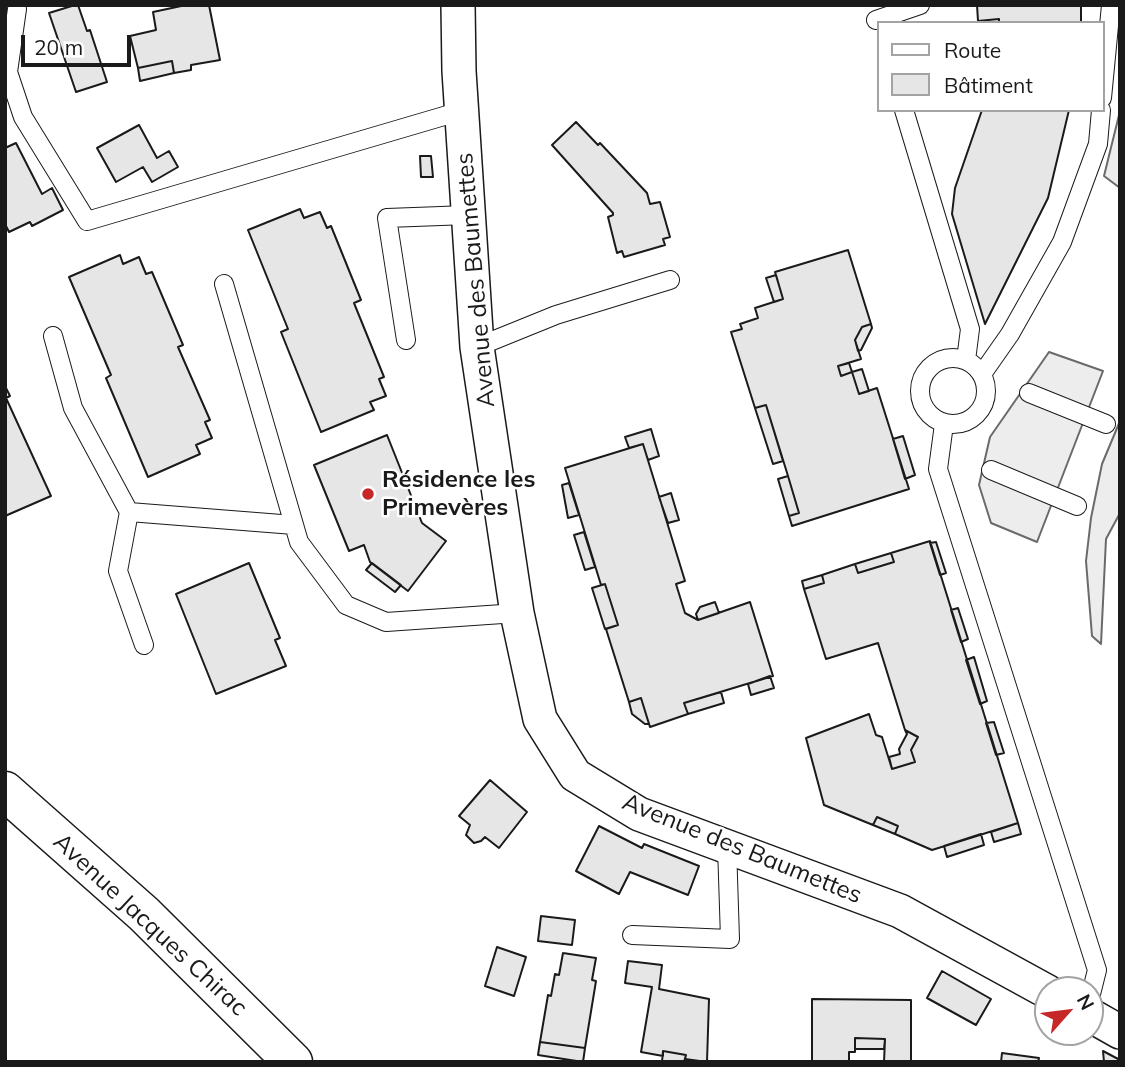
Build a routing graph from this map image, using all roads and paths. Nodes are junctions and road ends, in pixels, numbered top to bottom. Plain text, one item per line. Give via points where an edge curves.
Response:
1 (458, 5) edge
2 (920, 5) edge
3 (1111, 5) edge
4 (17, 9) dead end
5 (875, 17) edge
6 (1104, 77) edge
7 (461, 111) junction
8 (905, 112) edge
9 (1101, 112) edge
10 (468, 215) junction
11 (670, 280) dead end
12 (224, 284) dead end
13 (53, 336) dead end
14 (406, 340) dead end
15 (477, 347) junction
16 (966, 360) junction
17 (982, 374) junction
18 (1029, 393) dead end
19 (944, 424) junction
20 (1106, 424) dead end
21 (992, 470) dead end
22 (1077, 506) dead end
23 (129, 512) junction
24 (294, 524) junction
25 (517, 613) junction
26 (144, 645) dead end
27 (5, 791) edge
28 (727, 846) junction
29 (632, 935) dead end
30 (1096, 976) edge
31 (1034, 984) edge
32 (1104, 1023) edge
33 (1120, 1032) edge
34 (293, 1062) edge

1 - 7 street, Avenue des Baumettes
2 - 5 lane
3 - 6 lane
4 - 7 lane via 8,72 23,117 87,221
7 - 10 street, Avenue des Baumettes
8 - 16 lane via 970,329
9 - 17 lane via 1098,144 1062,242
10 - 14 lane via 387,218
10 - 15 street, Avenue des Baumettes
11 - 15 lane via 556,315
12 - 24 lane
13 - 23 lane via 73,408
15 - 25 street, Avenue des Baumettes
16 - 17 lane
16 - 19 lane via 934,363 921,380 919,391 926,411
17 - 19 lane via 986,385 983,407 966,422
18 - 20 lane
19 - 30 lane via 937,469
21 - 22 lane
23 - 24 lane
23 - 26 lane via 118,571
24 - 25 lane via 299,542 346,605 386,622
25 - 28 street, Avenue des Baumettes via 540,719 575,775 639,814
27 - 34 main road, Avenue Jacques Chirac via 144,914
28 - 29 lane via 730,939
28 - 31 street, Avenue des Baumettes via 900,911
32 - 33 street

